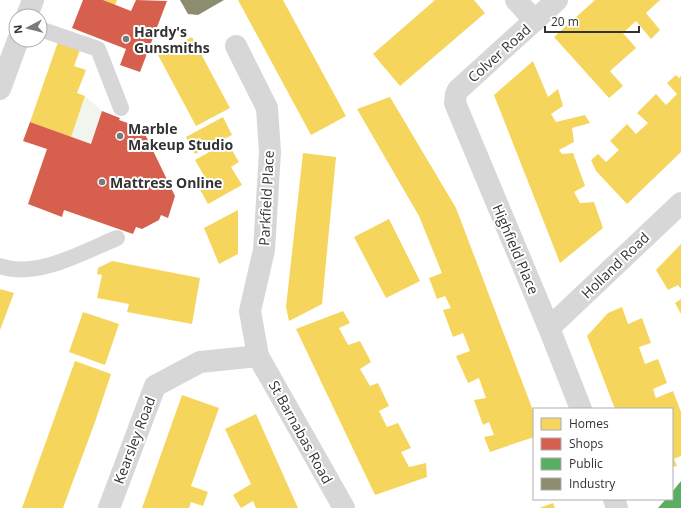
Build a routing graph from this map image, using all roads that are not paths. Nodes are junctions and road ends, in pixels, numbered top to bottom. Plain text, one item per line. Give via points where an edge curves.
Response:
1 (516, 0) edge
2 (557, 0) edge
3 (535, 21) junction
4 (48, 32) edge
5 (236, 46) dead end
6 (15, 48) edge
7 (0, 89) edge
8 (458, 90) joint
9 (121, 108) dead end
10 (681, 203) edge
11 (117, 238) dead end
12 (0, 266) edge
13 (549, 328) junction
14 (258, 356) junction
15 (580, 408) edge
16 (109, 508) edge
17 (344, 508) edge

1 - 3 street
2 - 3 street, Colver Road
3 - 8 street, Colver Road
4 - 9 lane via 98,49
5 - 14 street, Parkfield Place via 267,108 270,152 264,250 250,310
6 - 7 street
8 - 13 street, Highfield Place via 455,103
10 - 13 street, Holland Road
11 - 12 lane via 42,268 7,269
13 - 15 street, Highfield Place
14 - 16 street, Kearsley Road via 200,362 155,386
14 - 17 street, St Barnabas Road

